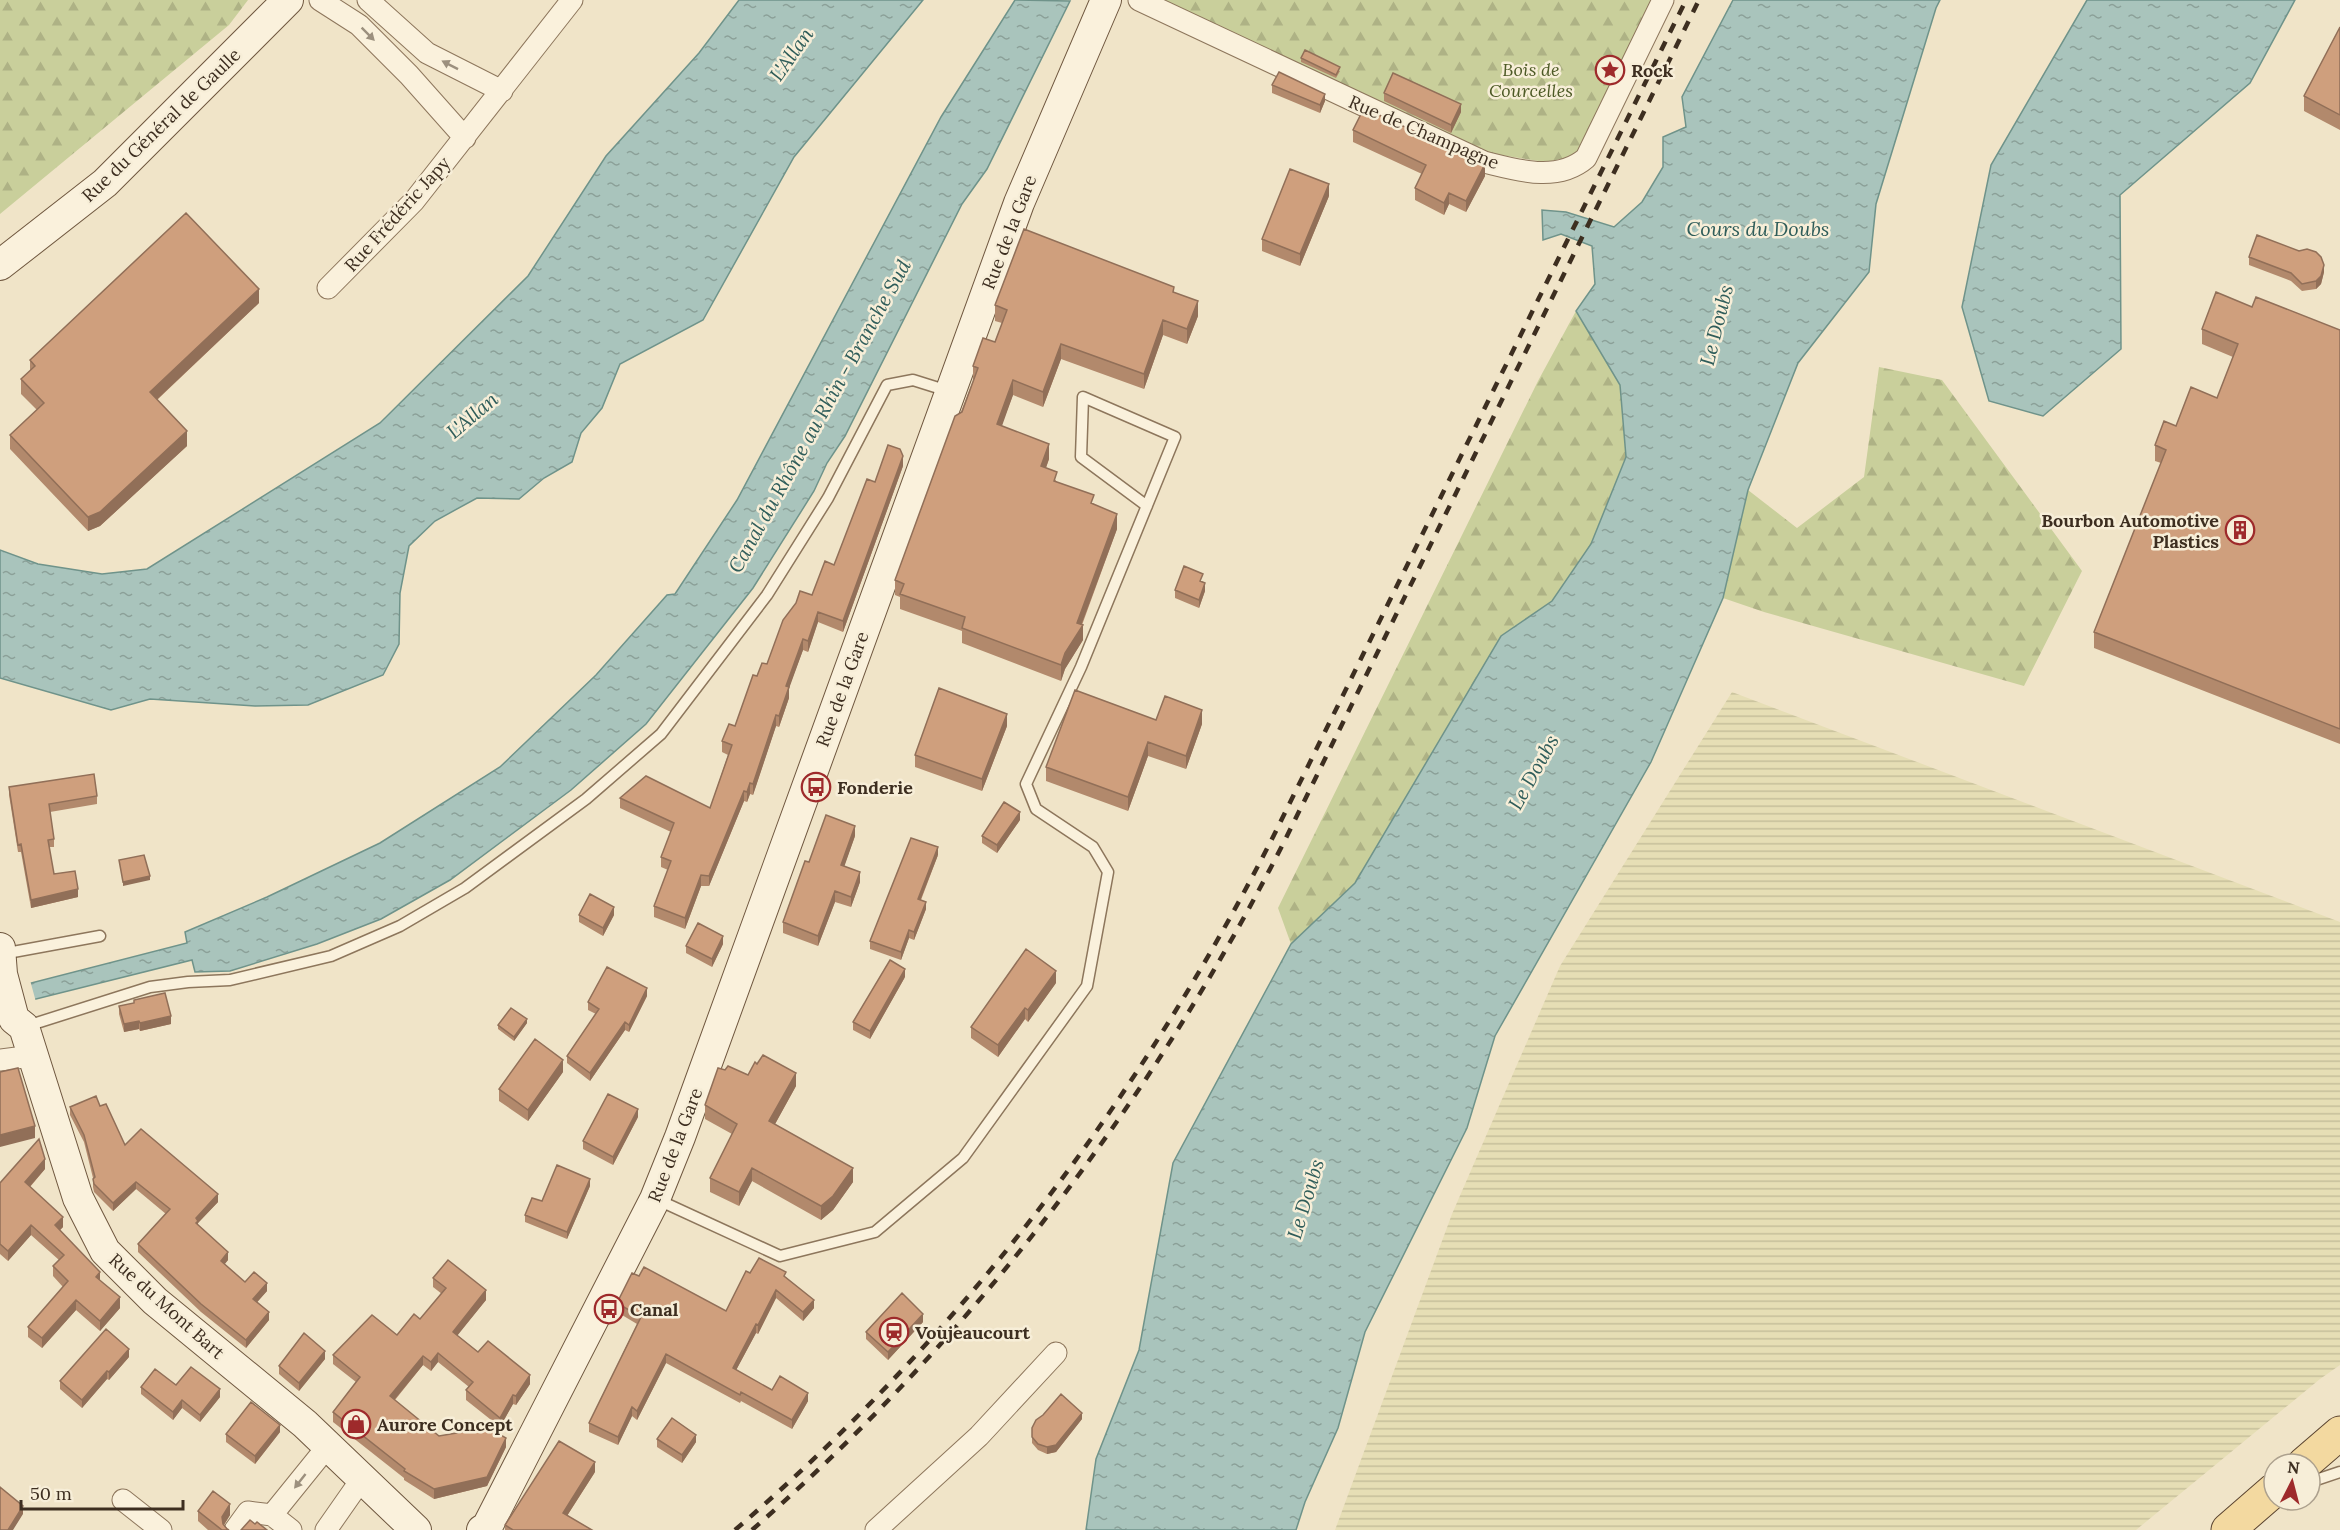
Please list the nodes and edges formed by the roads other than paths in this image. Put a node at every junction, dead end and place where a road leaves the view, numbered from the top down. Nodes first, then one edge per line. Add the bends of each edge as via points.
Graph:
1 (288, 0) edge
2 (320, 0) edge
3 (368, 0) edge
4 (572, 0) edge
5 (1106, 0) edge
6 (1139, 0) edge
7 (1663, 0) edge
8 (502, 91) junction
9 (465, 138) junction
10 (0, 265) edge
11 (328, 288) dead end
12 (950, 391) junction
13 (1147, 507) junction
14 (100, 936) dead end
15 (1, 959) edge
16 (19, 1023) junction
17 (33, 1056) junction
18 (0, 1060) edge
19 (655, 1199) junction
20 (1056, 1353) dead end
21 (2340, 1432) edge
22 (2340, 1446) edge
23 (327, 1447) junction
24 (2318, 1452) edge
25 (2322, 1458) edge
26 (2340, 1472) edge
27 (2322, 1478) edge
28 (362, 1480) junction
29 (123, 1500) dead end
30 (2262, 1501) edge
31 (273, 1515) junction
32 (161, 1530) edge
33 (235, 1530) edge
34 (291, 1530) edge
35 (326, 1530) edge
36 (416, 1530) edge
37 (482, 1530) edge
38 (876, 1530) edge
39 (2228, 1530) edge

1 - 10 main road, Rue du Général de Gaulle via 105,183
2 -> 9 street via 359,25
8 -> 3 street via 427,53
4 - 8 street, Rue Frédéric Japy
5 - 12 main road, Rue de la Gare via 1018,203
6 - 7 street, Rue de Champagne via 1484,162 1542,172 1566,171 1586,158
8 - 9 street, Rue Frédéric Japy
9 - 11 street, Rue Frédéric Japy via 414,201
12 - 16 lane via 913,380 886,385 828,498 767,595 661,734 586,799 465,888 399,927 331,956 230,980 150,987
12 - 19 main road, Rue de la Gare
13 - 13 lane via 1175,437 1083,397 1080,457
13 - 19 lane via 1081,668 1026,784 1036,809 1093,847 1108,872 1087,986 963,1158 875,1232 780,1256
14 - 15 lane
15 - 16 main road, Rue du Mont Bart
16 - 17 main road, Rue du Mont Bart
17 - 18 street
17 - 23 main road, Rue du Mont Bart via 78,1198 105,1251 155,1301 305,1424
19 - 37 main road, Rue de la Gare via 487,1527
20 - 38 street via 979,1436
21 - 24 main road
22 - 25 main road
23 - 28 main road, Rue du Mont Bart
23 -> 31 street
26 - 27 lane
28 - 35 street
28 - 36 main road, Rue du Mont Bart
29 - 32 street
30 - 39 main road
31 - 33 street via 248,1512
31 - 34 street

